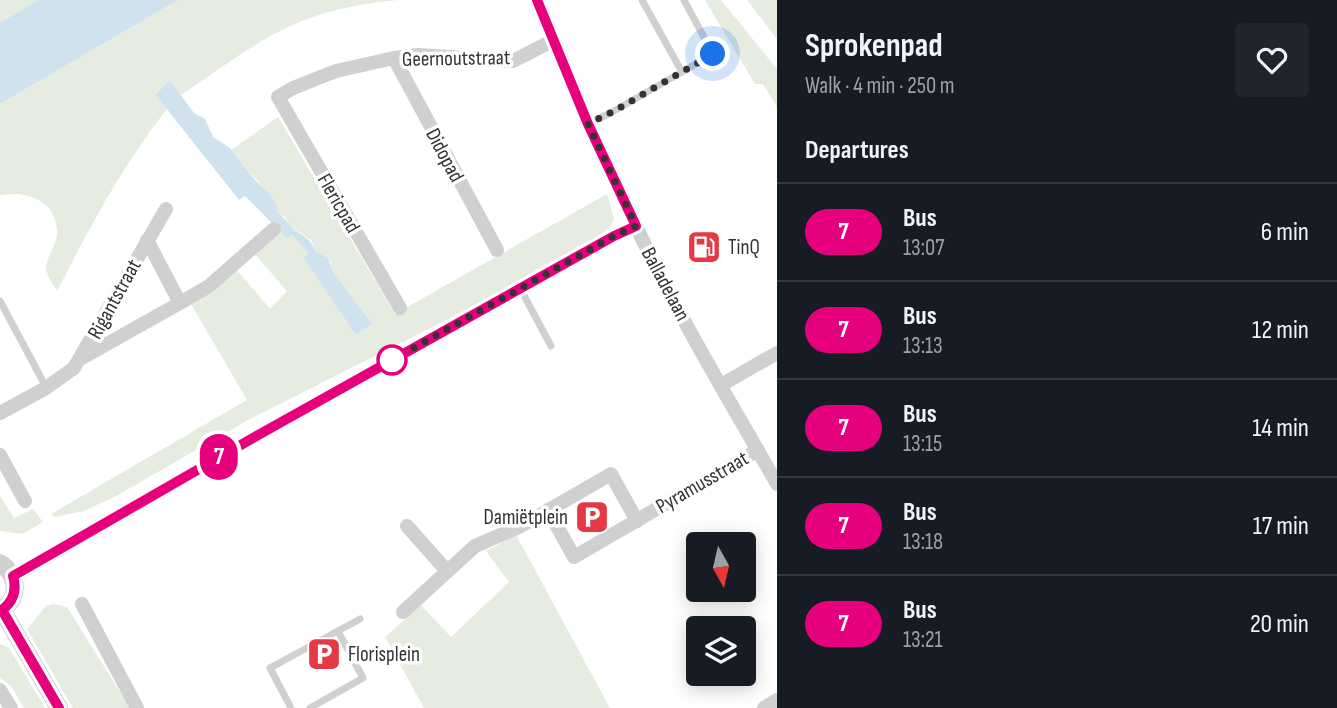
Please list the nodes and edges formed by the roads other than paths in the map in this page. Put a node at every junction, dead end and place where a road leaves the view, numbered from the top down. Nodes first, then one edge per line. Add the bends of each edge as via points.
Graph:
1 (537, 0) edge
2 (642, 0) edge
3 (684, 0) edge
4 (554, 40) junction
5 (394, 58) junction
6 (682, 72) junction
7 (278, 97) joint
8 (588, 124) junction
9 (166, 209) dead end
10 (636, 226) junction
11 (274, 229) dead end
12 (147, 240) junction
13 (498, 250) dead end
14 (520, 289) junction
15 (0, 300) edge
16 (180, 303) junction
17 (400, 308) dead end
18 (551, 346) dead end
19 (777, 353) edge
20 (82, 358) junction
21 (721, 385) junction
22 (46, 388) junction
23 (0, 413) edge
24 (758, 450) junction
25 (0, 456) edge
26 (777, 484) edge
27 (25, 501) dead end
28 (548, 510) junction
29 (642, 518) junction
30 (407, 526) dead end
31 (6, 569) edge
32 (447, 571) junction
33 (82, 604) dead end
34 (1, 611) edge
35 (403, 612) dead end
36 (360, 620) dead end
37 (338, 631) junction
38 (0, 690) edge
39 (777, 700) edge
40 (11, 708) edge
41 (59, 708) edge
42 (137, 708) edge
43 (292, 708) edge
44 (310, 708) edge
45 (764, 708) edge

1 - 4 lane, Balladelaan
2 - 6 lane
3 - 6 lane via 713,54
4 - 5 street, Geernoutstraat via 513,61 418,55
4 - 8 street, Balladelaan
5 - 7 street, Geernoutstraat via 336,71
5 - 13 street, Didopad
6 - 8 lane
7 - 17 street, Flericpad
8 - 10 street, Balladelaan
9 - 12 street, Rigantstraat
10 - 14 street
10 - 21 street, Balladelaan
11 - 16 street, Rigantstraat via 208,286
12 - 16 street, Rigantstraat
12 - 20 street, Rigantstraat
14 - 18 lane
14 - 31 street
15 - 22 lane
16 - 20 street, Rigantstraat
19 - 21 street
20 - 22 street, Rigantstraat
21 - 24 street, Balladelaan
22 - 23 street, Rigantstraat
24 - 26 street, Balladelaan
24 - 29 street, Pyramusstraat
25 - 27 street
28 - 29 street via 611,474
28 - 29 street via 574,557
28 - 32 street via 475,546
30 - 32 street
31 - 34 street via 15,591
32 - 35 street
33 - 42 street
34 - 41 street
36 - 37 lane
37 - 43 lane via 270,668
37 - 44 lane via 363,678
38 - 40 street
39 - 45 street

